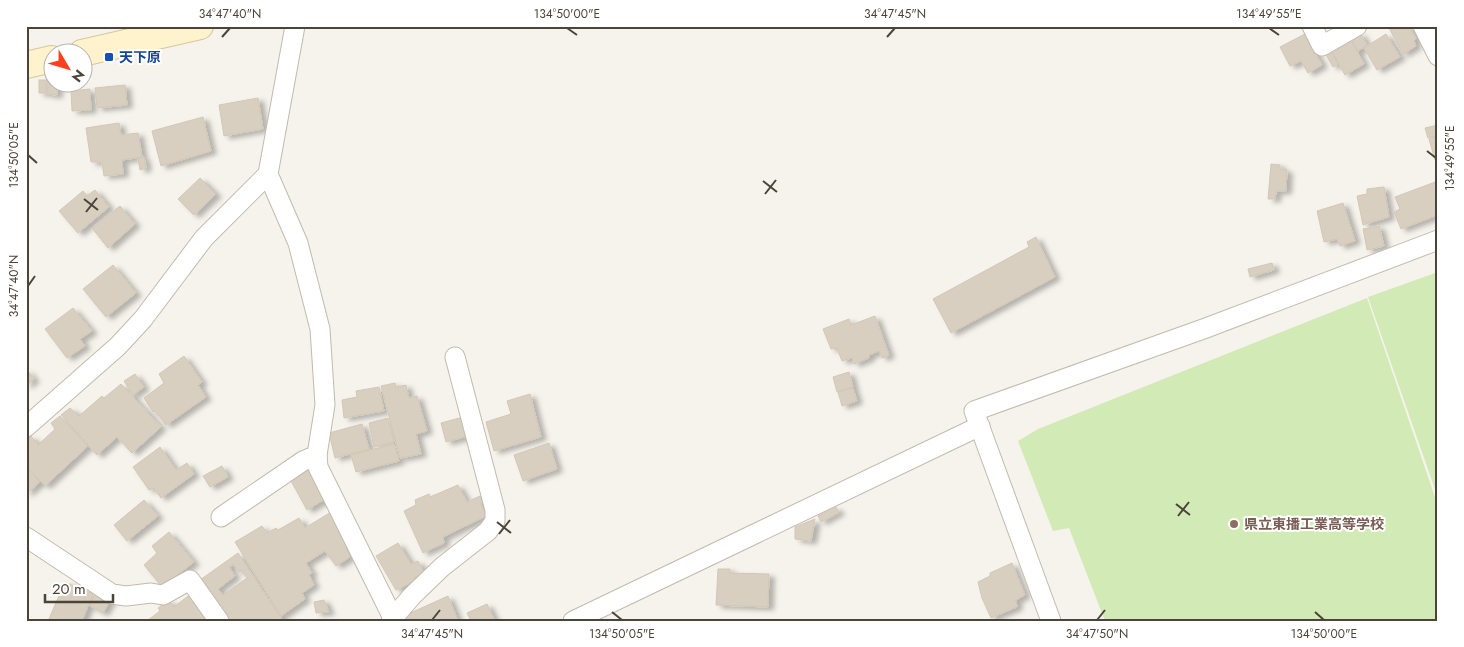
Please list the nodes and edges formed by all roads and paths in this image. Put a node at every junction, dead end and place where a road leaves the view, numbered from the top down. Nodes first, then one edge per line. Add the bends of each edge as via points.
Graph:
1 (200, 26) edge
2 (295, 26) edge
3 (1312, 26) edge
4 (1357, 26) edge
5 (1423, 26) edge
6 (92, 51) edge
7 (1438, 56) edge
8 (42, 62) edge
9 (26, 65) edge
10 (268, 174) junction
11 (1438, 240) edge
12 (455, 358) dead end
13 (980, 426) junction
14 (26, 428) edge
15 (317, 455) junction
16 (221, 517) dead end
17 (26, 537) edge
18 (392, 619) edge
19 (219, 621) edge
20 (573, 621) edge
21 (1051, 621) edge

1 - 6 street
2 - 10 street
3 - 4 street via 1322,46
5 - 7 street
8 - 9 street
10 - 14 street via 204,238 143,319 118,346
10 - 15 street via 298,243 320,329 325,405
11 - 13 street via 974,411
12 - 18 street via 495,510 495,521 488,531 442,566
13 - 20 street
13 - 21 street
15 - 16 street via 303,461
15 - 18 street via 318,466
17 - 19 street via 112,594 164,595 190,580

